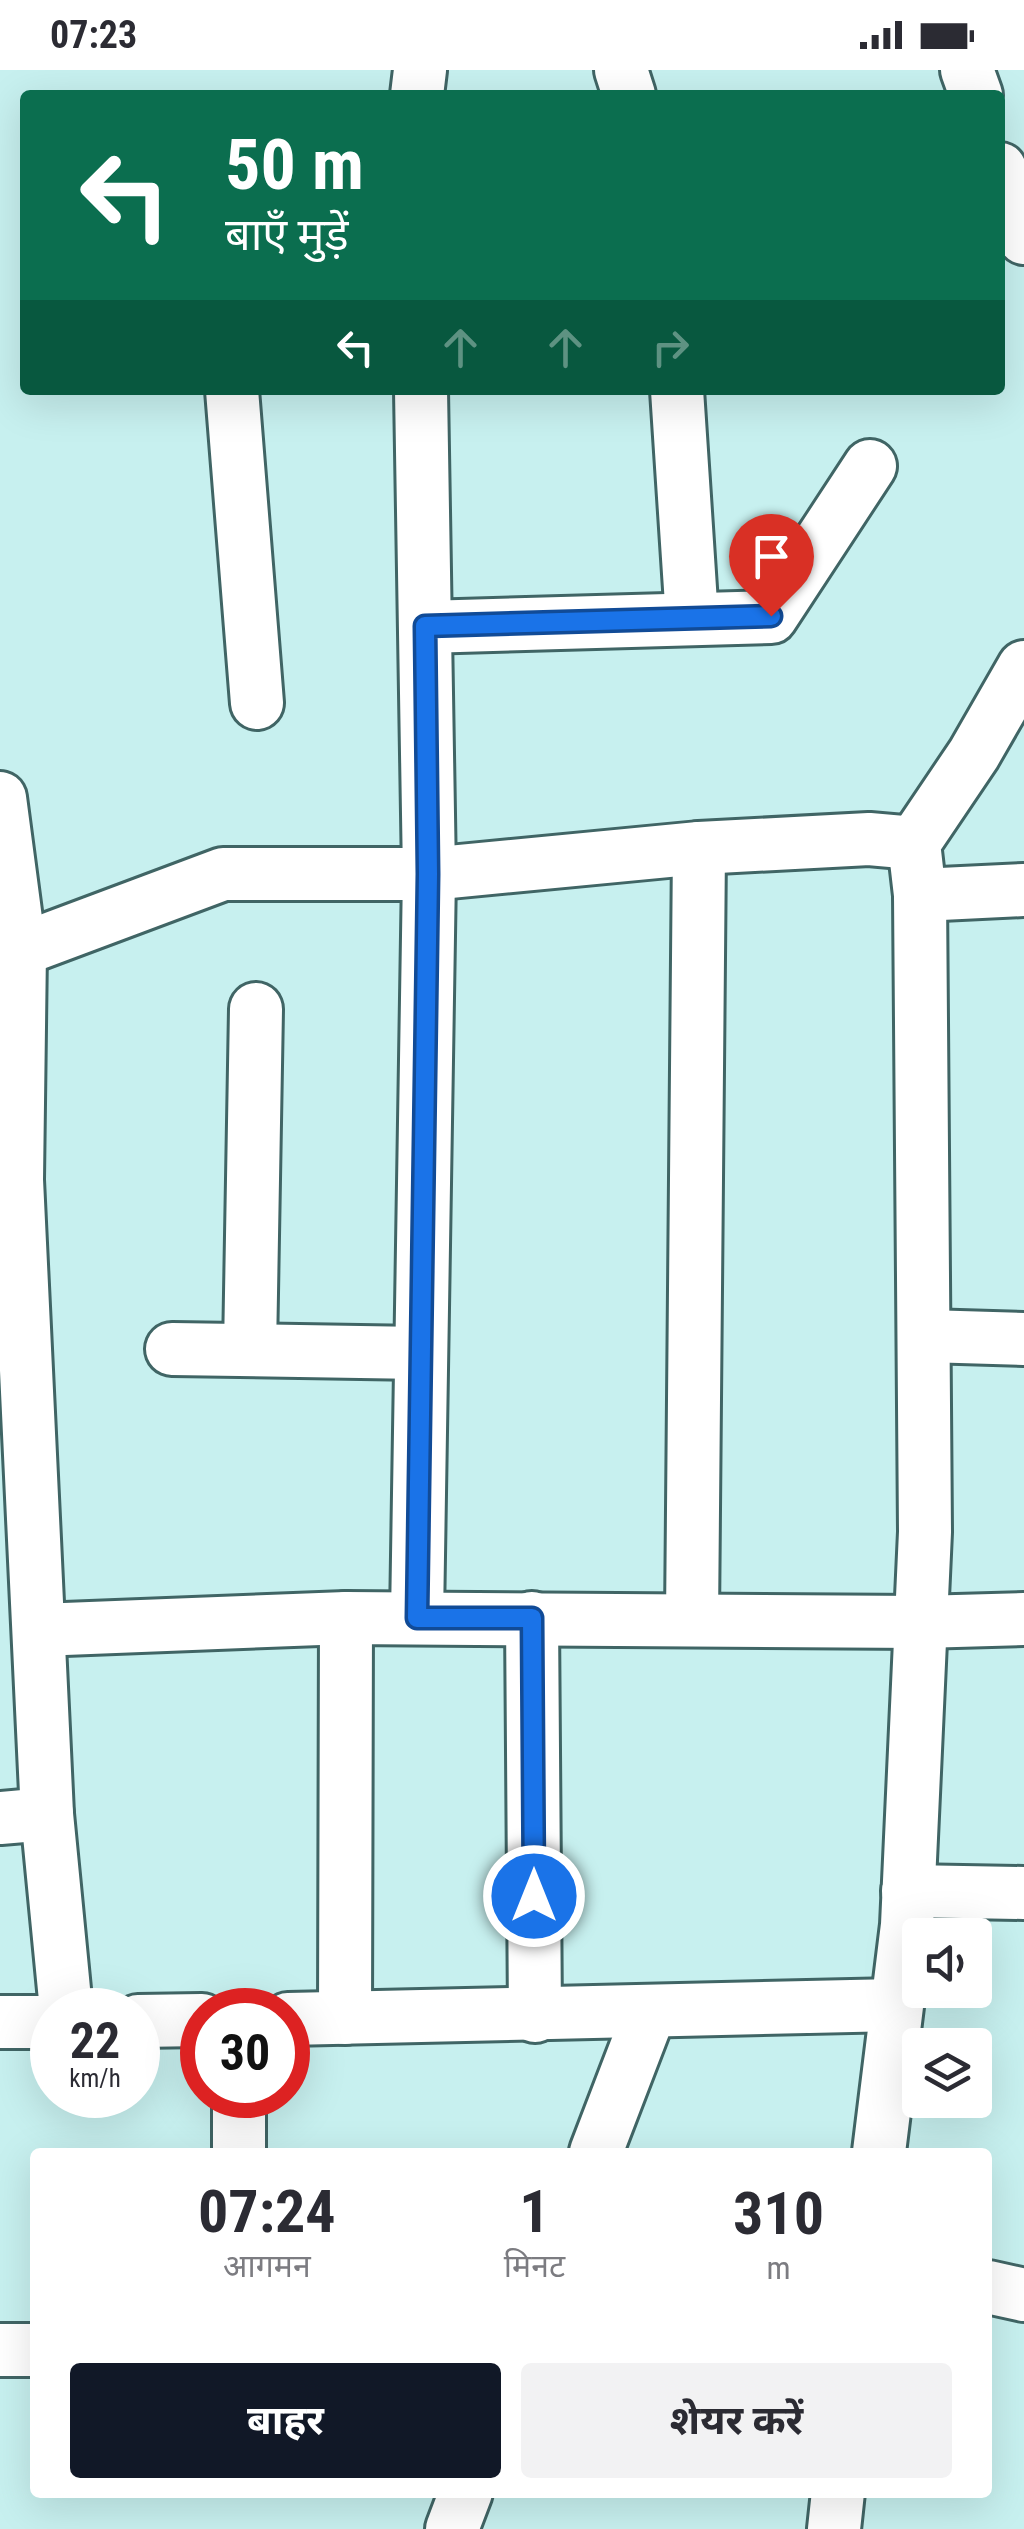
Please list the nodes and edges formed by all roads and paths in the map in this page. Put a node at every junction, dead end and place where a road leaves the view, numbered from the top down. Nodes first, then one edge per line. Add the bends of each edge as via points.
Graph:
1 (1005, 183) edge
2 (1024, 238) edge
3 (232, 395) edge
4 (421, 395) edge
5 (677, 395) edge
6 (870, 466) dead end
7 (692, 618) junction
8 (425, 626) junction
9 (1024, 666) edge
10 (257, 704) dead end
11 (1, 814) edge
12 (914, 843) junction
13 (698, 848) junction
14 (428, 874) junction
15 (1024, 890) edge
16 (920, 895) junction
17 (20, 950) junction
18 (256, 1009) dead end
19 (9, 1181) edge
20 (926, 1336) junction
21 (1024, 1339) edge
22 (172, 1349) dead end
23 (250, 1350) junction
24 (421, 1353) junction
25 (346, 1618) junction
26 (417, 1618) junction
27 (532, 1618) junction
28 (1024, 1618) edge
29 (692, 1620) junction
30 (921, 1622) junction
31 (38, 1630) junction
32 (24, 1816) edge
33 (908, 1892) junction
34 (1024, 1893) edge
35 (61, 1988) edge
36 (896, 2005) junction
37 (650, 2014) junction
38 (535, 2016) junction
39 (345, 2018) junction
40 (310, 2019) edge
41 (0, 2022) edge
42 (30, 2022) edge
43 (239, 2118) edge
44 (239, 2148) edge
45 (598, 2148) edge
46 (880, 2148) edge
47 (992, 2288) edge
48 (1024, 2295) edge
49 (0, 2350) edge
50 (30, 2350) edge
51 (464, 2498) edge
52 (837, 2498) edge
53 (452, 2529) edge
54 (834, 2529) edge

1 - 2 street
3 - 10 street
4 - 8 street
5 - 7 street
6 - 7 street via 771,616
7 - 8 street
8 - 14 street
9 - 12 street
11 - 17 street
12 - 13 street via 869,839
12 - 16 street
13 - 14 street
13 - 29 street
14 - 17 street via 223,874
14 - 24 street
15 - 16 street
16 - 20 street
17 - 19 street
18 - 23 street
19 - 31 street
20 - 21 street
20 - 30 street
22 - 23 street
23 - 24 street
24 - 26 street
25 - 26 street
25 - 31 street
25 - 39 street
26 - 27 street
27 - 29 street
27 - 38 street
28 - 30 street
29 - 30 street
30 - 33 street
31 - 32 street
32 - 35 street
33 - 34 street
33 - 36 street
36 - 37 street
36 - 46 street
37 - 38 street
37 - 45 street
38 - 39 street
39 - 40 street
41 - 42 street
43 - 44 street
47 - 48 street
49 - 50 street
51 - 53 street
52 - 54 street

